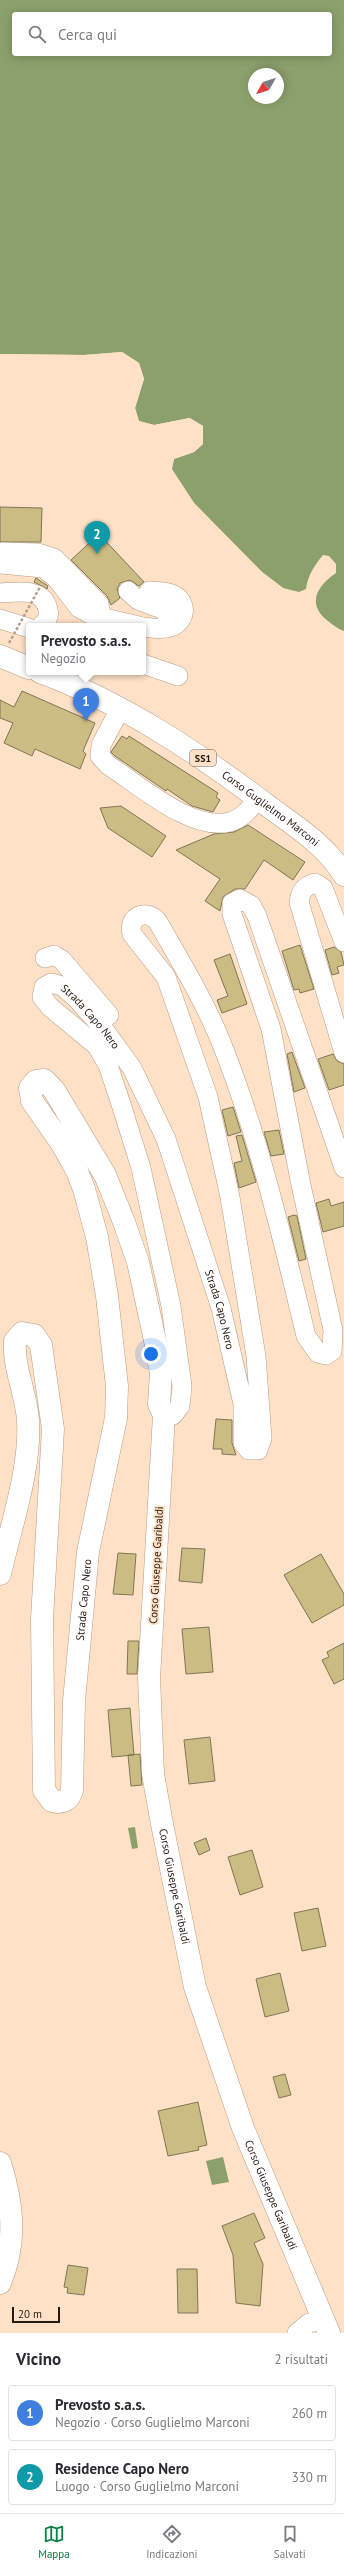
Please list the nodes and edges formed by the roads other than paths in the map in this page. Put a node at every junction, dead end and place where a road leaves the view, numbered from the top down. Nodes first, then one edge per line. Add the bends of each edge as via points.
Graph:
1 (0, 552) edge
2 (0, 564) edge
3 (128, 591) dead end
4 (149, 591) dead end
5 (0, 593) edge
6 (100, 617) junction
7 (0, 619) edge
8 (45, 623) edge
9 (126, 623) edge
10 (26, 627) edge
11 (146, 627) edge
12 (164, 628) junction
13 (4, 650) edge
14 (146, 665) edge
15 (26, 666) edge
16 (48, 675) edge
17 (178, 676) dead end
18 (120, 709) junction
19 (258, 798) junction
20 (344, 875) edge
21 (344, 942) edge
22 (45, 958) dead end
23 (109, 1036) junction
24 (344, 1053) edge
25 (344, 1168) edge
26 (164, 1415) junction
27 (0, 1574) edge
28 (0, 2163) edge
29 (0, 2283) edge
30 (326, 2327) edge
31 (297, 2333) edge

1 - 6 street via 38,553 54,558 99,604
2 - 6 street via 43,568 56,578 79,608
3 - 12 street via 138,600 165,610 169,621
4 - 12 street via 175,595 184,605 182,618 171,627
5 - 8 street via 25,591 39,596 47,604 49,613
6 - 9 street
7 - 10 street
11 - 12 street
13 - 15 main road
14 - 17 street
16 - 18 main road, Corso Guglielmo Marconi / SS1
18 - 19 main road, Corso Guglielmo Marconi / SS1 via 201,756
18 - 19 street via 101,745 100,756 108,765 184,815 211,822 232,821 250,809
19 - 20 main road, Corso Guglielmo Marconi / SS1 via 310,836
21 - 24 street via 324,888 315,883 308,885 301,892 299,902
22 - 23 street via 54,955 72,969 114,1024
23 - 25 street, Strada Capo Nero via 132,1068 166,1140 221,1308 242,1404 243,1443 249,1450 258,1450 262,1438 257,1364 224,1168 208,1097 176,1002 166,977 132,934 131,926 141,914 148,914 158,922 192,982 220,1041 237,1084 265,1172 306,1336 318,1353 326,1355 332,1351 333,1330 301,1186 271,1029 232,914 232,902 240,899 251,905 257,916
23 - 26 street, Strada Capo Nero via 89,1010 62,986 51,982 44,987 42,997 50,1007 97,1046 108,1065 141,1168 171,1306 182,1386 180,1406 173,1415
26 - 27 main road, Strada Capo Nero via 159,1404 161,1373 156,1345 138,1262 124,1222 105,1175 54,1090 44,1080 36,1081 30,1088 32,1101 78,1171 92,1216 107,1296 117,1386 116,1418 88,1552 74,1701 72,1790 68,1798 61,1802 52,1801 44,1790 42,1619 53,1429 41,1345 34,1335 22,1334 15,1341 14,1350 28,1421 27,1455
26 - 30 main road, Corso Giuseppe Garibaldi via 150,1678 153,1774 195,1987 243,2128
28 - 29 main road via 8,2191 12,2239 8,2262
30 - 31 street via 310,2323

